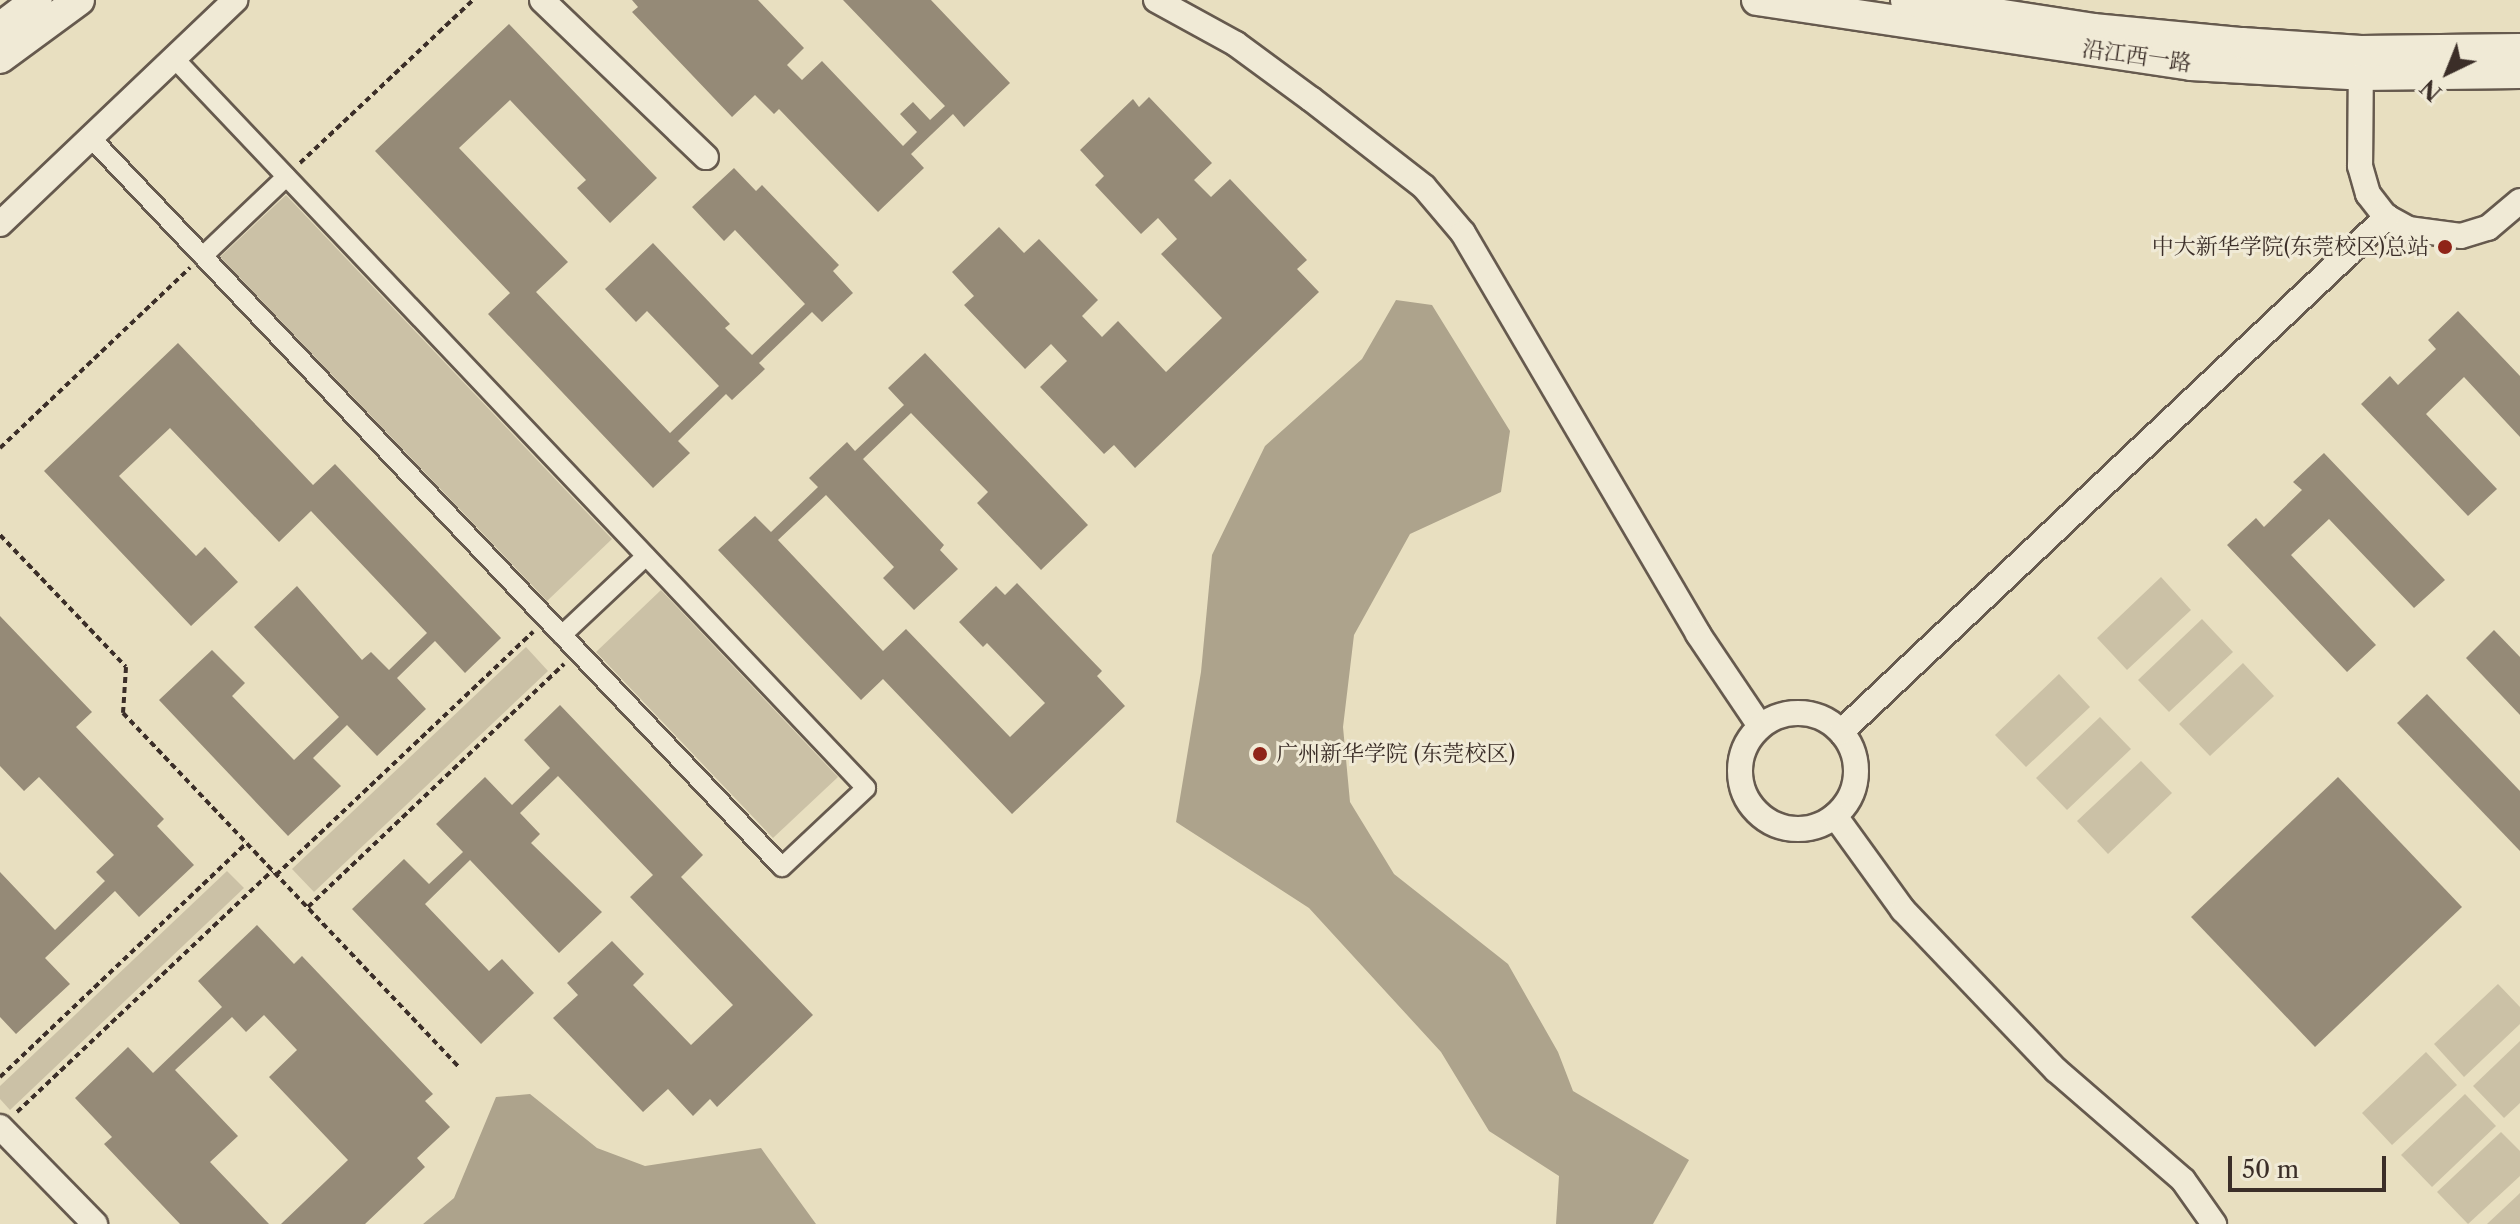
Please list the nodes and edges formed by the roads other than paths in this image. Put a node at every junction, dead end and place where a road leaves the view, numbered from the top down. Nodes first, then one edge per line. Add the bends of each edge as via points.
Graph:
1 (37, 0) edge
2 (79, 0) edge
3 (235, 0) edge
4 (542, 0) edge
5 (1156, 0) edge
6 (1757, 0) edge
7 (1906, 0) edge
8 (0, 28) edge
9 (2520, 49) edge
10 (173, 57) junction
11 (0, 58) edge
12 (2361, 63) junction
13 (2520, 73) edge
14 (90, 137) junction
15 (706, 157) dead end
16 (286, 177) junction
17 (2520, 201) edge
18 (2387, 217) junction
19 (0, 224) edge
20 (203, 256) junction
21 (646, 556) junction
22 (562, 635) junction
23 (1760, 726) junction
24 (1841, 732) junction
25 (1835, 816) junction
26 (0, 1127) edge
27 (95, 1224) edge
28 (2214, 1224) edge

1 - 8 street
2 - 11 street
3 - 10 street
4 - 15 street
5 - 23 street via 1236,44 1311,99 1424,187 1463,233 1683,609
6 - 12 street, 沿江西一路 via 2191,65
7 - 12 street, 沿江西一路
9 - 12 street, 沿江西一路
10 - 14 street
10 - 16 street
12 - 13 street, 沿江西一路
12 - 18 street via 2360,166 2368,194
14 - 19 street
14 - 20 street
16 - 20 street
16 - 21 street
17 - 18 street via 2488,228 2461,236 2408,229
18 - 24 street
20 - 22 street
21 - 22 street
21 - 22 street via 866,788 782,867
23 - 24 street via 1795,712 1820,717
23 - 25 street via 1740,758 1740,784 1751,806 1785,828 1811,828
24 - 25 street via 1856,768 1851,795
25 - 28 street via 1862,860 1913,921 2056,1070 2183,1180
26 - 27 street

